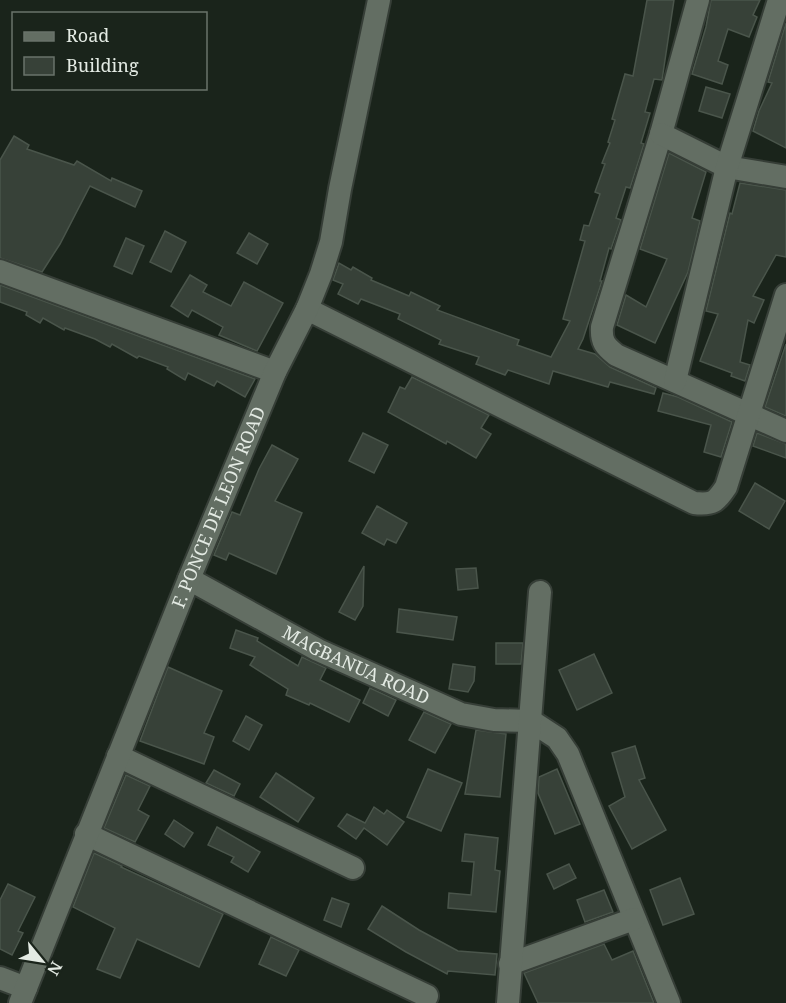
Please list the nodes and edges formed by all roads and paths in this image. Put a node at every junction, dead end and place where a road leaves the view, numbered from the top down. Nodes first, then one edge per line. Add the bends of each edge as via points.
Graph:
1 (379, 0) edge
2 (698, 0) edge
3 (779, 0) edge
4 (661, 134) junction
5 (727, 167) junction
6 (786, 177) edge
7 (0, 271) edge
8 (786, 295) edge
9 (307, 309) junction
10 (781, 326) edge
11 (275, 372) junction
12 (675, 381) junction
13 (748, 415) junction
14 (786, 431) edge
15 (189, 579) junction
16 (540, 592) dead end
17 (531, 721) junction
18 (118, 756) junction
19 (86, 834) junction
20 (353, 868) dead end
21 (634, 919) junction
22 (510, 964) junction
23 (0, 978) edge
24 (23, 996) edge
25 (428, 996) dead end
26 (664, 1001) edge
27 (508, 1003) edge

1 - 9 street, F. PONCE DE LEON ROAD via 331,242
2 - 4 street
3 - 5 street
4 - 5 street
4 - 12 street via 601,339 616,354
5 - 6 street
5 - 12 street
7 - 11 street
8 - 10 street
9 - 11 street, F. PONCE DE LEON ROAD
9 - 13 street via 694,503 717,501 726,487
10 - 13 street
11 - 15 street, F. PONCE DE LEON ROAD
12 - 13 street
13 - 14 street
15 - 17 street, MAGBANUA ROAD via 318,650 462,714
15 - 18 street, F. PONCE DE LEON ROAD
16 - 17 street
17 - 21 street via 556,738 568,754
17 - 22 street
18 - 19 street, F. PONCE DE LEON ROAD
18 - 20 street
19 - 24 street, F. PONCE DE LEON ROAD
19 - 25 street
21 - 22 street
21 - 26 street
22 - 27 street
23 - 24 street

